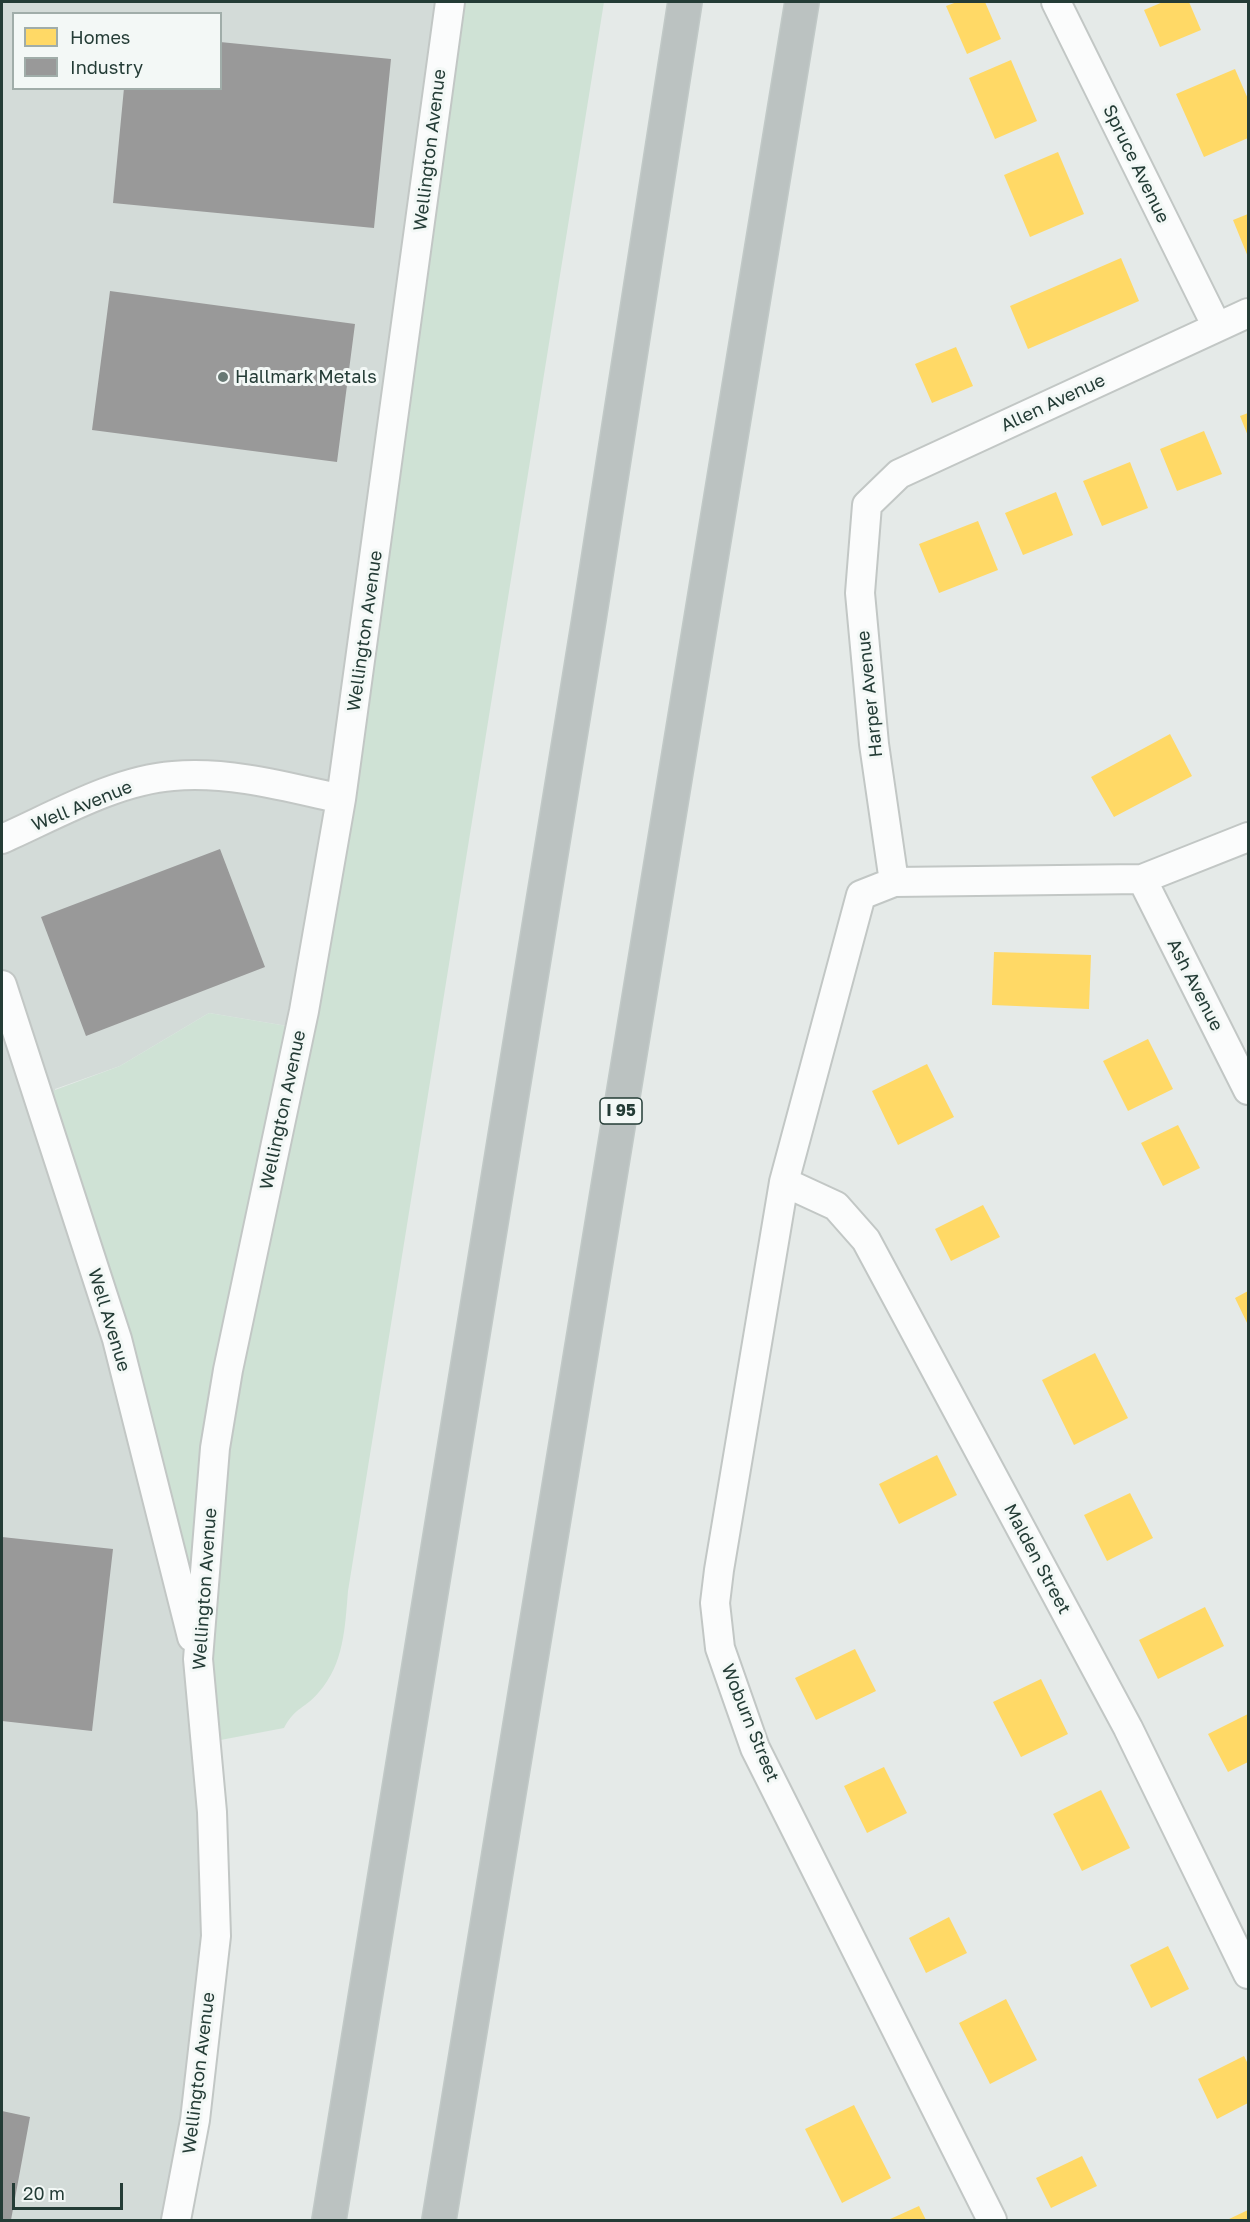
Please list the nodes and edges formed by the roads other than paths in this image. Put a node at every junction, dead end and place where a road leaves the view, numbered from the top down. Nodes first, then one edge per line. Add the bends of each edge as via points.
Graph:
1 (450, 2) edge
2 (685, 2) edge
3 (802, 2) edge
4 (1056, 2) edge
5 (1248, 313) edge
6 (1217, 327) junction
7 (867, 505) joint
8 (341, 799) junction
9 (1248, 837) edge
10 (2, 840) edge
11 (1142, 879) junction
12 (894, 882) junction
13 (2, 985) edge
14 (1248, 1090) edge
15 (784, 1182) junction
16 (198, 1659) junction
17 (1248, 1974) edge
18 (176, 2220) edge
19 (329, 2220) edge
20 (439, 2220) edge
21 (992, 2220) edge

1 - 8 street, Wellington Avenue
2 - 19 highway
3 - 20 highway, I 95
4 - 6 street, Spruce Avenue
5 - 6 street, Allen Avenue
6 - 7 street, Allen Avenue via 899,474
7 - 12 street, Harper Avenue via 860,593 874,744
8 - 10 street, Well Avenue via 236,777 172,776 114,790
8 - 16 street, Wellington Avenue via 304,1011 215,1448
9 - 11 street
11 - 12 street
11 - 14 street, Ash Avenue
12 - 15 street via 861,895
13 - 16 street, Well Avenue via 117,1340
15 - 17 street, Malden Street via 836,1206 866,1240 1128,1728
15 - 21 street, Woburn Street via 719,1570 715,1604 720,1648 755,1748
16 - 18 street, Wellington Avenue via 212,1812 216,1936 195,2120

